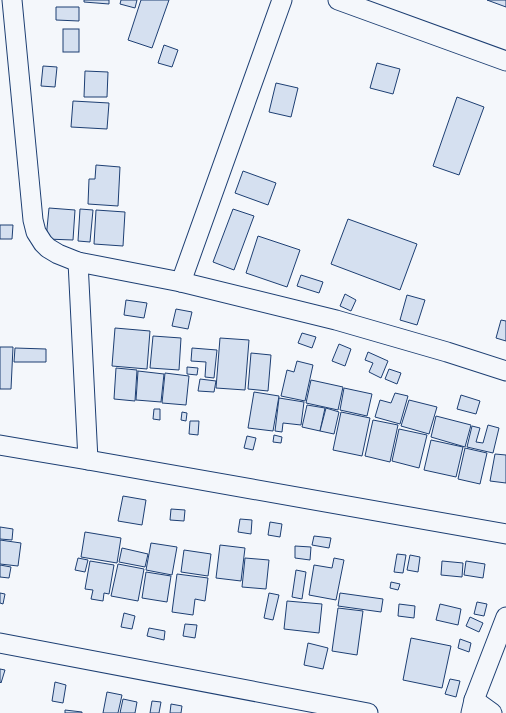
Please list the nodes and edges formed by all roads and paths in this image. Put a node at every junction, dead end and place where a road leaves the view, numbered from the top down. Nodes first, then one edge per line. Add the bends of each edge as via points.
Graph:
1 (12, 0) edge
2 (282, 0) edge
3 (338, 0) edge
4 (358, 4) edge
5 (506, 61) edge
6 (78, 262) junction
7 (181, 282) junction
8 (506, 371) edge
9 (0, 445) edge
10 (88, 460) junction
11 (506, 534) edge
12 (506, 618) edge
13 (0, 643) edge
14 (472, 707) edge
15 (368, 713) edge
16 (492, 713) edge

1 - 6 street via 36,232 48,248
2 - 7 street
3 - 4 street
4 - 5 street
6 - 7 street
6 - 10 street
7 - 8 street via 336,320
9 - 10 street
10 - 11 street
12 - 14 street
13 - 15 street
14 - 16 street

